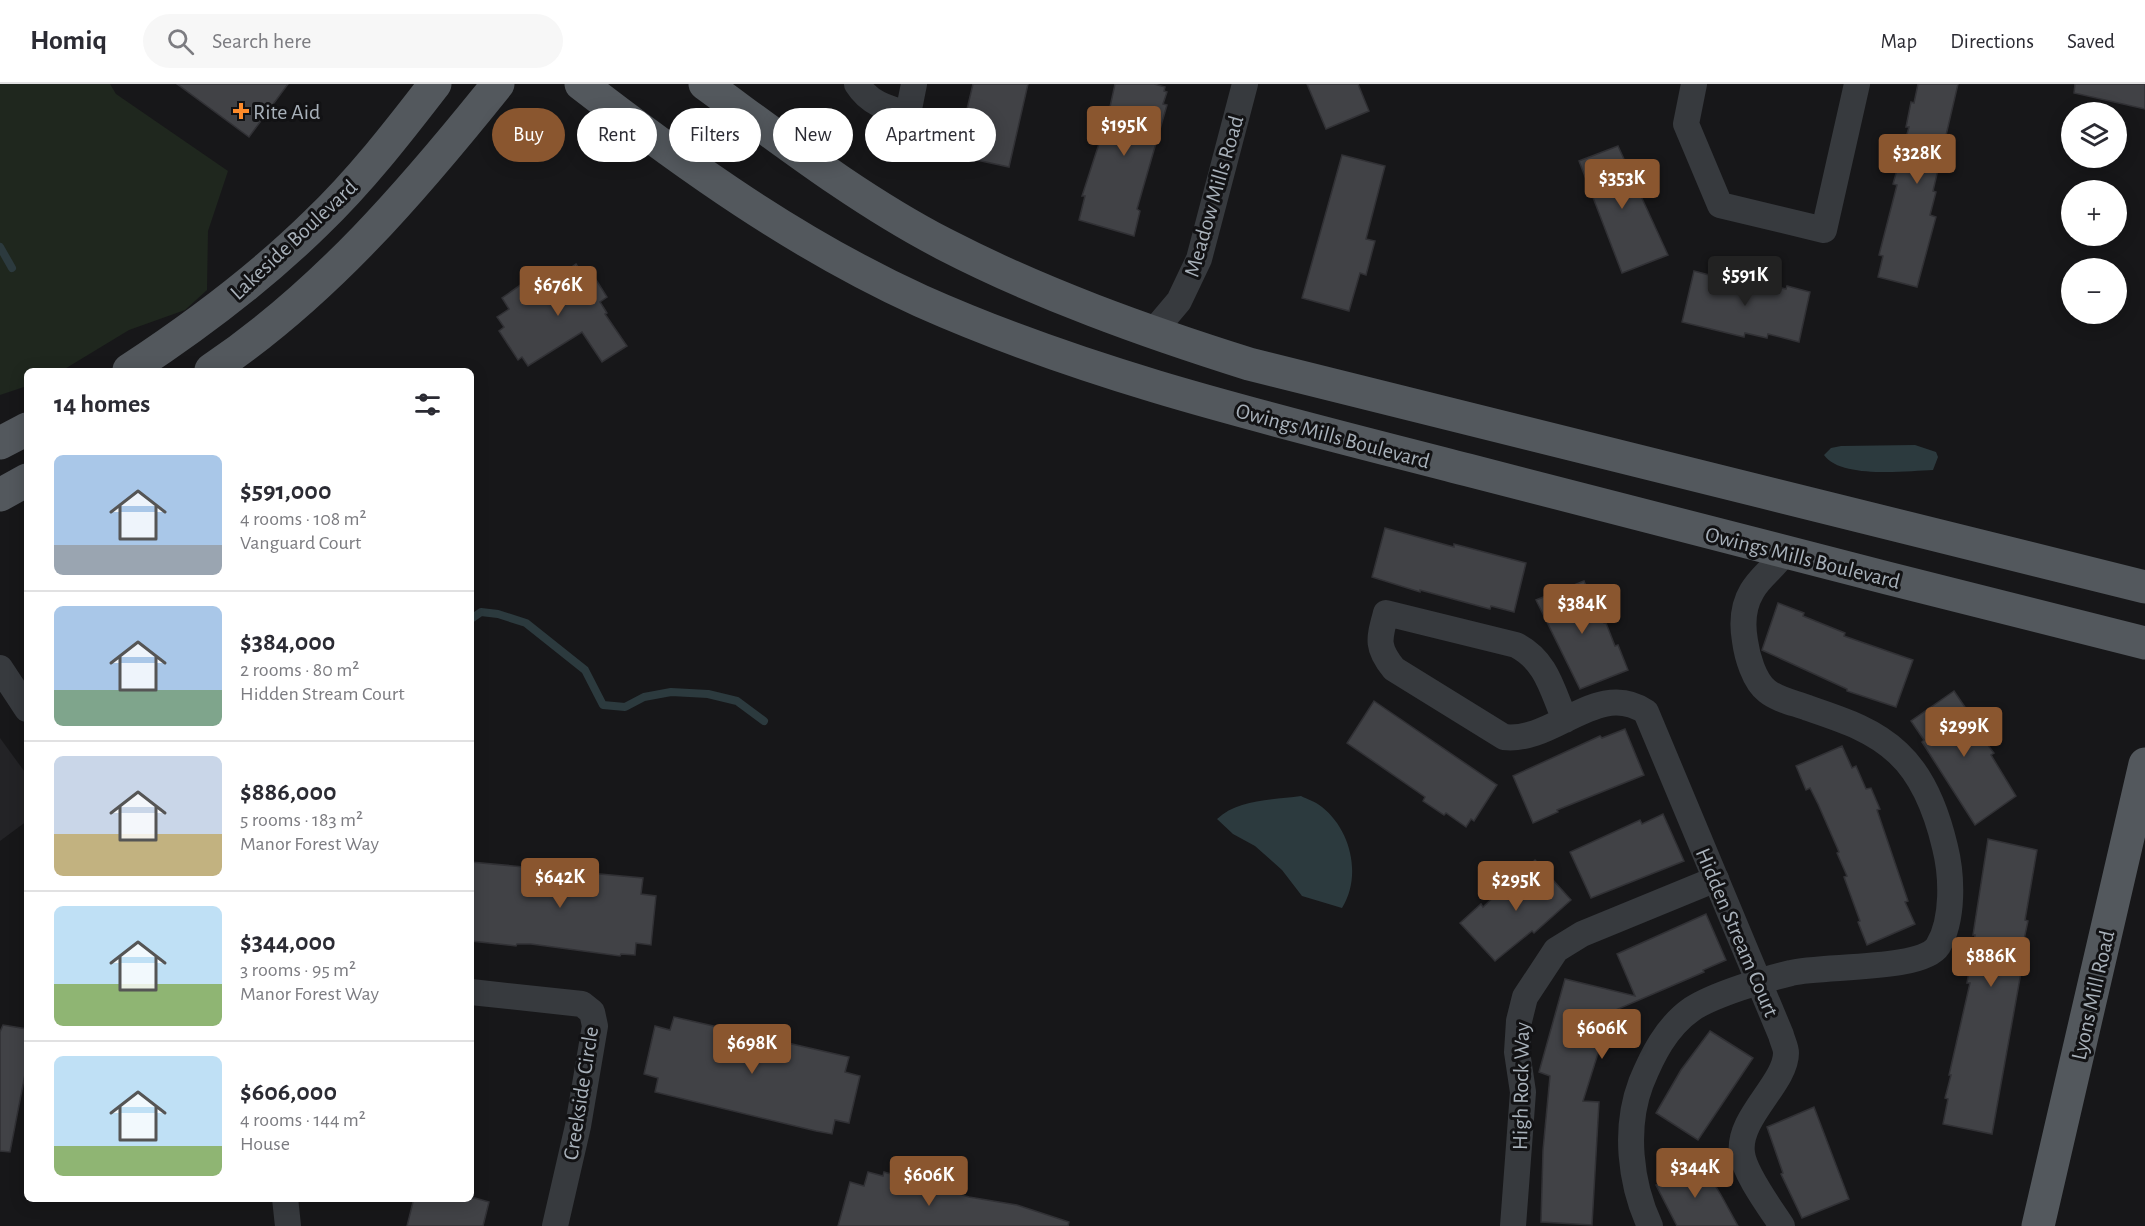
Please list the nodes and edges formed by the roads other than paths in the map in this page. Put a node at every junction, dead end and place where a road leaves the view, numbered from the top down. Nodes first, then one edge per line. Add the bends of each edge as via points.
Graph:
1 (435, 84) edge
2 (498, 84) edge
3 (580, 84) edge
4 (705, 84) edge
5 (857, 84) edge
6 (914, 84) edge
7 (1245, 84) edge
8 (1694, 84) edge
9 (1857, 84) edge
10 (1152, 333) junction
11 (132, 368) edge
12 (215, 368) edge
13 (24, 431) edge
14 (0, 443) edge
15 (24, 482) edge
16 (0, 495) edge
17 (1784, 553) junction
18 (2145, 587) edge
19 (2145, 643) edge
20 (0, 668) edge
21 (24, 704) edge
22 (1565, 720) junction
23 (2145, 764) edge
24 (1716, 879) junction
25 (1759, 983) junction
26 (474, 992) edge
27 (285, 1202) edge
28 (1648, 1225) edge
29 (288, 1226) edge
30 (555, 1226) edge
31 (1513, 1226) edge
32 (1782, 1226) edge
33 (2038, 1226) edge

1 - 11 main road, Lakeside Boulevard via 382,153 317,223 231,298
2 - 12 main road via 426,174 355,251 265,332
3 - 17 main road, Owings Mills Boulevard via 722,186 836,258 921,301 1044,351 1134,382 1235,410
4 - 10 main road via 871,201 943,243 1069,301
5 - 6 street via 865,97 908,114
7 - 10 street, Meadow Mills Road via 1199,259 1179,300
8 - 9 street via 1686,124 1720,205 1824,230
10 - 18 main road via 1249,364
13 - 14 main road
15 - 16 main road
17 - 19 main road, Owings Mills Boulevard
17 - 25 street via 1752,591 1746,606 1746,648 1757,679 1778,698 1843,719 1872,733 1899,753 1920,780 1939,822 1949,861 1949,901 1936,948 1920,957 1890,965 1792,972
20 - 21 street
22 - 22 street, Hidden Stream Court via 1516,739 1493,732 1394,669 1381,654 1380,637 1386,613 1516,645 1531,653 1540,662
22 - 24 street, Hidden Stream Court via 1601,704 1621,701 1646,712
23 - 33 main road, Lyons Mill Road
24 - 25 street, Hidden Stream Court
24 - 31 street, High Rock Way via 1582,934 1556,950 1525,997 1516,1052 1523,1092
25 - 28 street via 1692,1009 1652,1055 1636,1096 1631,1160
25 - 32 street, Hidden Stream Court via 1786,1053 1743,1138 1742,1154
26 - 30 street, Creekside Circle via 582,1004 592,1011 595,1026 580,1115
27 - 29 street

